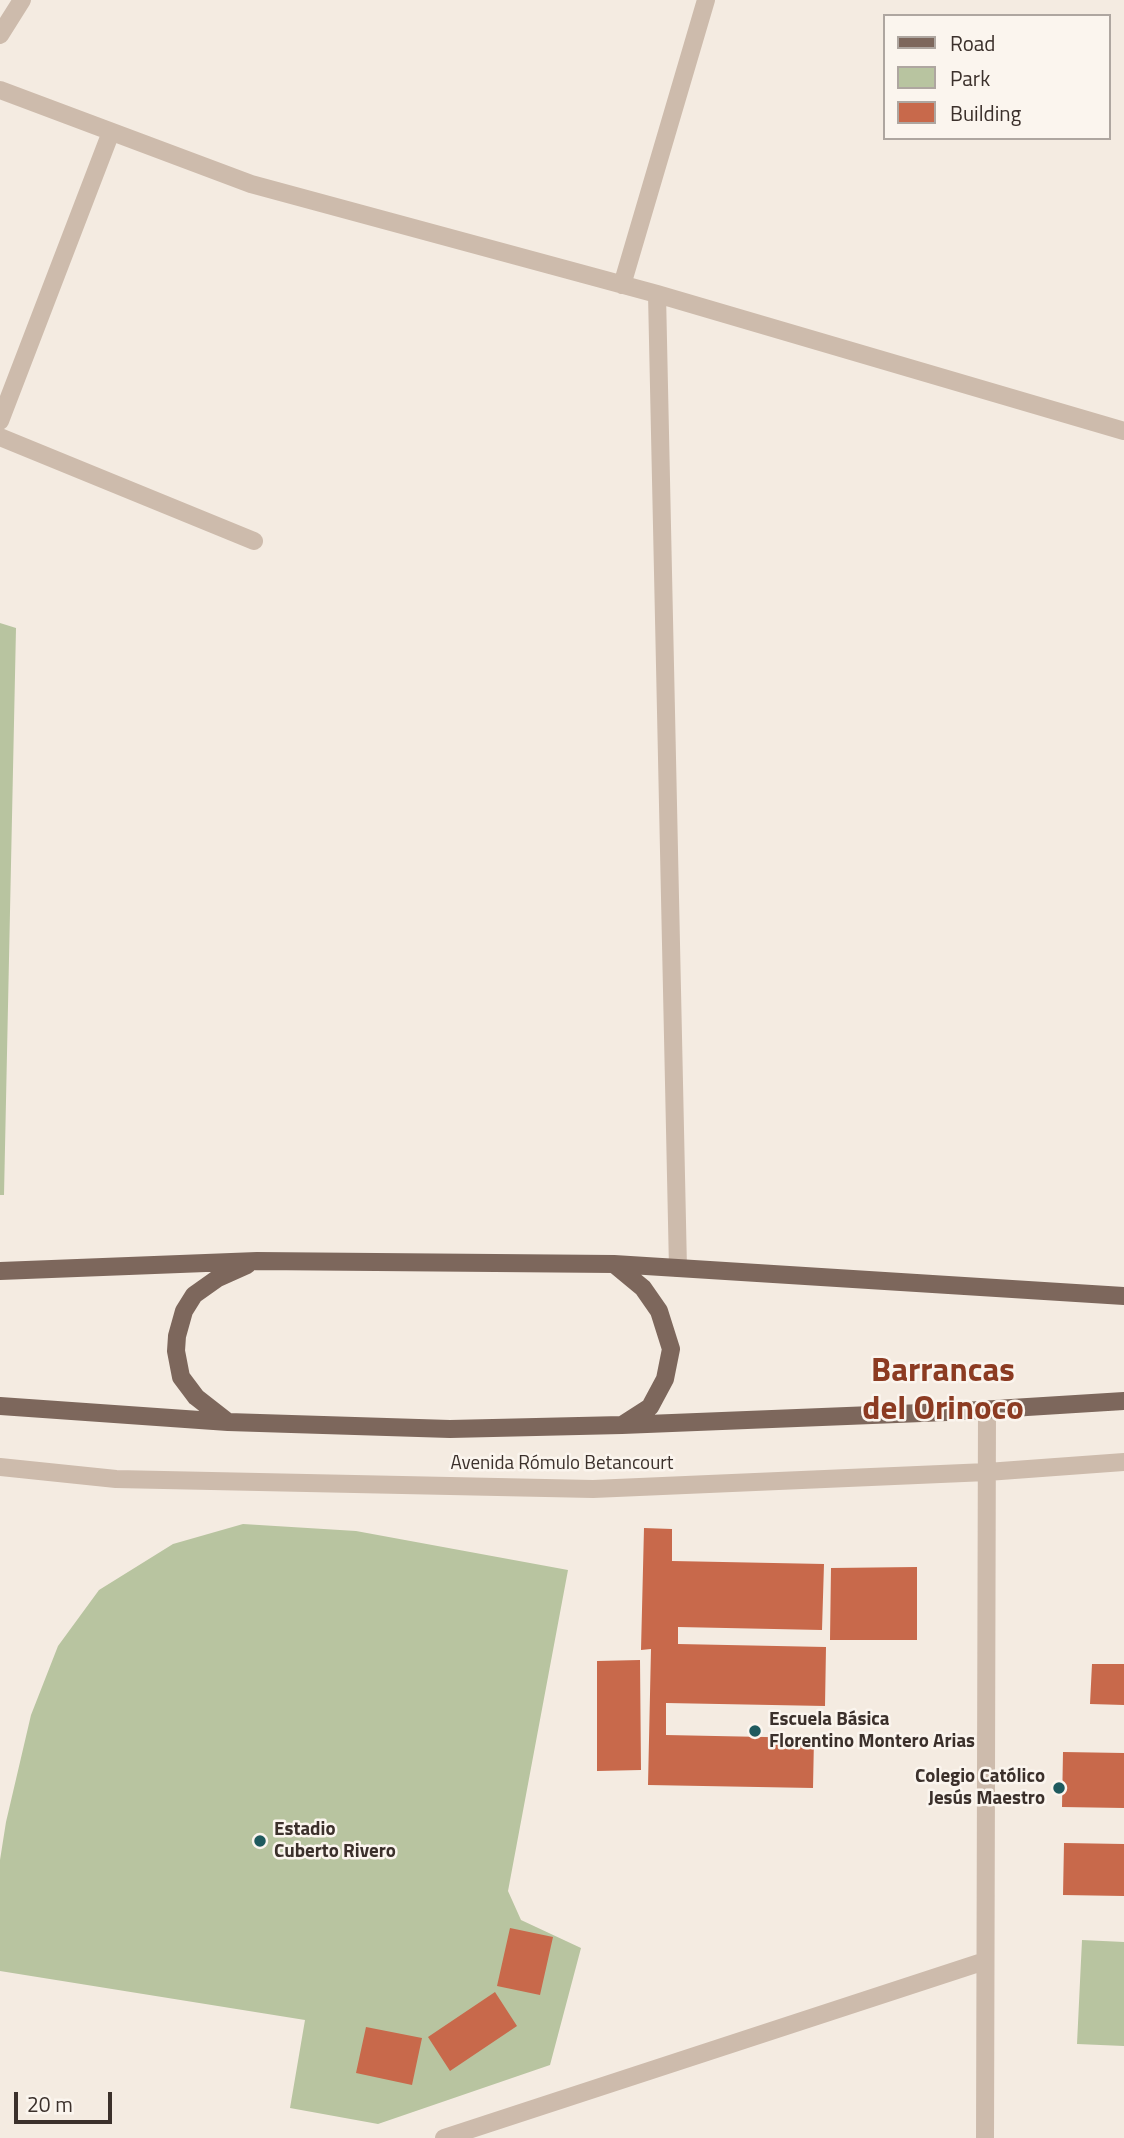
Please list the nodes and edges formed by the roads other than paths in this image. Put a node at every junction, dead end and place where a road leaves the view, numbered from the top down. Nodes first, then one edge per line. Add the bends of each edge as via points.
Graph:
1 (22, 0) edge
2 (706, 0) edge
3 (0, 35) edge
4 (0, 90) edge
5 (111, 131) junction
6 (622, 285) junction
7 (657, 294) junction
8 (0, 421) edge
9 (1124, 430) edge
10 (0, 437) edge
11 (254, 541) dead end
12 (257, 1261) junction
13 (614, 1264) junction
14 (678, 1268) junction
15 (0, 1271) edge
16 (1124, 1296) edge
17 (1124, 1401) edge
18 (0, 1406) edge
19 (987, 1409) junction
20 (228, 1422) junction
21 (622, 1425) junction
22 (1124, 1462) edge
23 (0, 1467) edge
24 (987, 1472) junction
25 (985, 1961) junction
26 (444, 2138) edge
27 (985, 2138) edge

1 - 3 street
2 - 6 street
4 - 5 street
5 - 6 street via 251,184
5 - 8 street
6 - 7 street
7 - 9 street
7 - 14 street
10 - 11 street
12 - 13 main road
12 - 15 main road
12 - 20 main road via 218,1278 194,1295 177,1336 181,1377 196,1397
13 - 14 main road
13 - 21 main road via 642,1288 659,1311 671,1349 665,1379 650,1407
14 - 16 main road
17 - 19 main road, Avenida Rómulo Betancourt
18 - 20 main road, Avenida Rómulo Betancourt
19 - 21 main road, Avenida Rómulo Betancourt
19 - 24 street
20 - 21 main road, Avenida Rómulo Betancourt via 450,1429
22 - 24 street, Avenida Rómulo Betancourt
23 - 24 street, Avenida Rómulo Betancourt via 116,1479 593,1489
24 - 25 street
25 - 26 street
25 - 27 street

